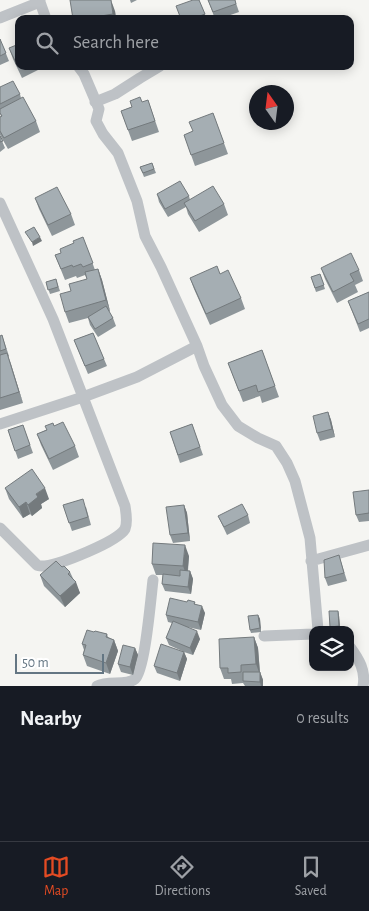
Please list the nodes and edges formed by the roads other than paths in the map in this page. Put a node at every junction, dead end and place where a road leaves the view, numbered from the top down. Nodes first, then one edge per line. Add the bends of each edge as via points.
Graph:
1 (40, 1) edge
2 (45, 15) edge
3 (0, 18) edge
4 (81, 70) edge
5 (153, 70) edge
6 (95, 102) junction
7 (0, 202) edge
8 (197, 346) junction
9 (83, 397) junction
10 (0, 424) edge
11 (0, 528) edge
12 (369, 546) edge
13 (312, 561) junction
14 (153, 580) dead end
15 (318, 626) edge
16 (309, 634) edge
17 (264, 636) dead end
18 (354, 652) edge
19 (366, 680) edge
20 (97, 686) edge

1 - 2 street
1 - 3 street
4 - 6 street
5 - 6 street via 116,94
6 - 8 street via 98,110 96,120 118,153 137,201 145,236
7 - 9 street via 54,319
8 - 9 street via 138,377
8 - 13 street via 222,405 232,419 238,426 276,446 287,463 310,538
9 - 10 street
9 - 11 street via 125,506 125,528 94,549 44,566 37,565
12 - 13 street
13 - 15 street
14 - 20 street via 148,632 137,678
16 - 17 street
18 - 19 street via 360,659

